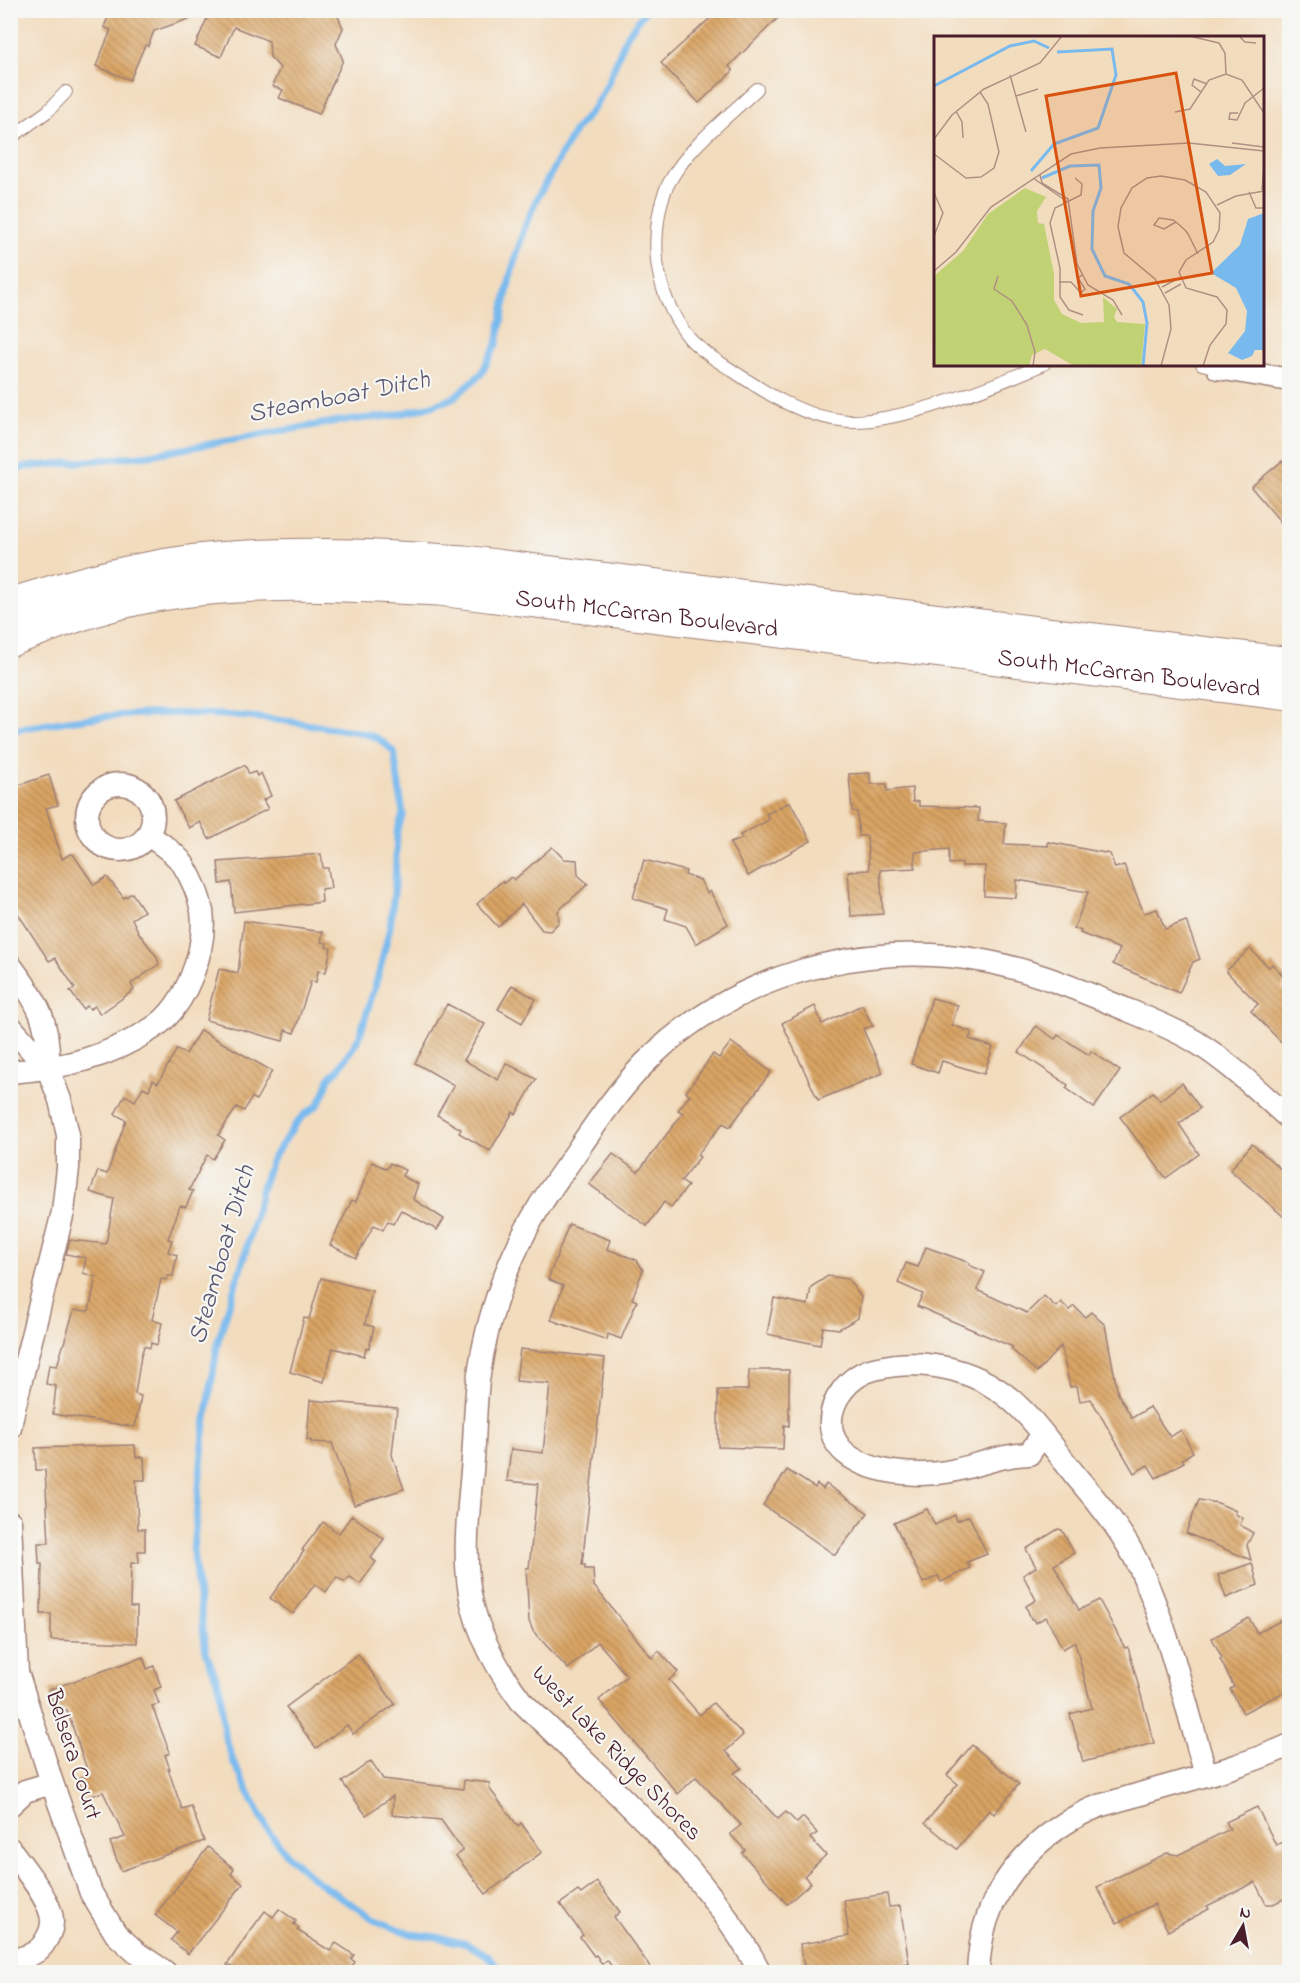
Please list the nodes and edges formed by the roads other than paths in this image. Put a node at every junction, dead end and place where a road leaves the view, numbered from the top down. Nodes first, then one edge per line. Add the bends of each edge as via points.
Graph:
1 (758, 89) dead end
2 (66, 92) dead end
3 (10, 135) edge
4 (1040, 366) edge
5 (1210, 366) edge
6 (1290, 380) edge
7 (10, 605) edge
8 (10, 640) edge
9 (1290, 664) edge
10 (1290, 694) edge
11 (148, 835) dead end
12 (10, 965) edge
13 (10, 1026) edge
14 (48, 1069) junction
15 (10, 1072) edge
16 (1290, 1119) edge
17 (10, 1428) edge
18 (1042, 1434) junction
19 (10, 1522) edge
20 (1290, 1745) edge
21 (1206, 1775) junction
22 (52, 1783) junction
23 (10, 1804) edge
24 (10, 1849) edge
25 (10, 1960) edge
26 (165, 1972) edge
27 (760, 1972) edge
28 (978, 1972) edge

1 - 4 lane via 692,151 662,199 656,250 660,279 677,320 691,340 770,396 808,413 850,421 922,408
2 - 3 lane via 48,111
5 - 6 street
7 - 9 main road, South McCarran Boulevard via 90,581 215,559 373,556 464,562
8 - 10 main road, South McCarran Boulevard via 147,596 295,583 358,585 439,589
11 - 14 street via 181,862 192,881 201,910 196,965 173,1010 155,1027 94,1058
12 - 14 street via 35,1000 47,1030
13 - 14 street
14 - 15 street
14 - 17 street via 68,1135 68,1178
16 - 27 street, West Lake Ridge Shores via 1197,1043 1055,980 982,961 939,955 882,956 810,969 755,988 678,1034 613,1098 538,1208 498,1295 478,1382 468,1543 473,1611 485,1645 521,1701 691,1869 726,1914
18 - 18 street via 1000,1391 949,1368 920,1364 889,1365 866,1371 852,1380 838,1396 831,1427 839,1446 856,1461 886,1471 914,1474 944,1473 1008,1455 1029,1454
18 - 21 street via 1115,1524 1139,1565 1158,1611
19 - 22 street, Belsera Court via 17,1672
20 - 21 street
21 - 28 street via 1099,1806 1043,1839 1001,1889 987,1918
22 - 23 street via 25,1791
22 - 26 street, Belsera Court via 91,1893 117,1934
24 - 25 street via 48,1906 52,1922 44,1944 35,1953

